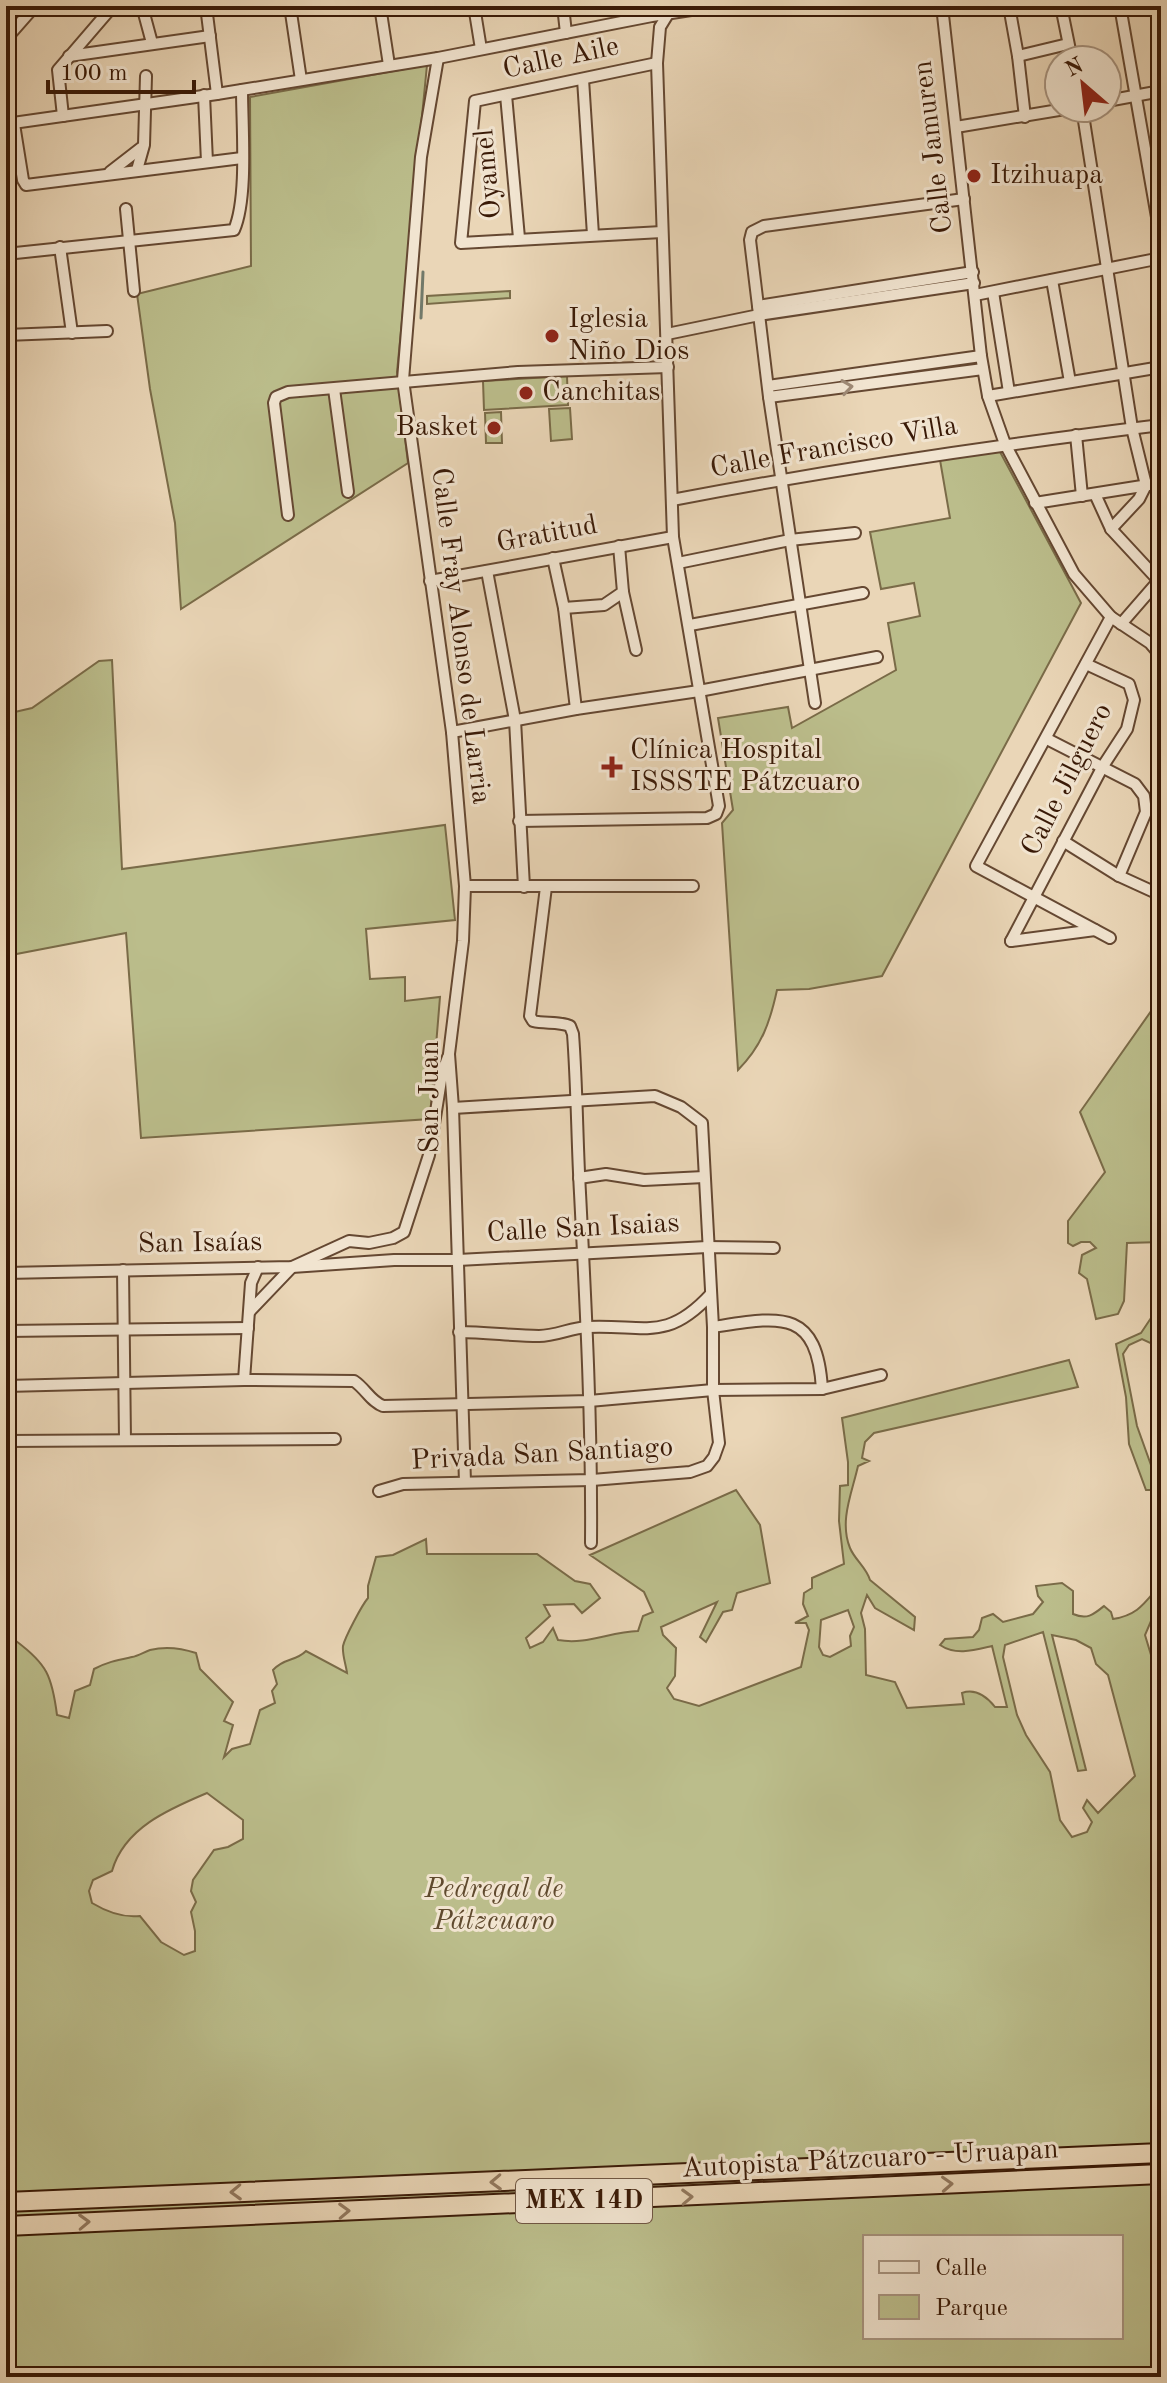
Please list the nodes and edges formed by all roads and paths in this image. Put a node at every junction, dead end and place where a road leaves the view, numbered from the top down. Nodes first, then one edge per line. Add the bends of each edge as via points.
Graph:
1 (35, 6) edge
2 (113, 6) edge
3 (142, 6) edge
4 (206, 6) edge
5 (290, 6) edge
6 (380, 6) edge
7 (474, 6) edge
8 (563, 6) edge
9 (717, 6) edge
10 (942, 6) edge
11 (1009, 6) edge
12 (1061, 6) edge
13 (1120, 6) edge
14 (667, 10) edge
15 (566, 33) junction
16 (210, 36) junction
17 (6, 39) edge
18 (152, 43) junction
19 (1068, 44) edge
20 (481, 49) junction
21 (1043, 50) edge
22 (69, 56) junction
23 (1018, 56) junction
24 (438, 58) junction
25 (657, 63) junction
26 (389, 65) junction
27 (146, 76) dead end
28 (583, 79) junction
29 (301, 80) junction
30 (242, 90) junction
31 (1161, 91) edge
32 (217, 94) junction
33 (204, 95) junction
34 (506, 95) junction
35 (1135, 95) junction
36 (1123, 98) edge
37 (145, 102) junction
38 (1043, 113) edge
39 (63, 116) junction
40 (1025, 117) junction
41 (10, 124) edge
42 (1084, 124) edge
43 (956, 127) junction
44 (144, 145) junction
45 (242, 158) junction
46 (207, 162) junction
47 (137, 170) junction
48 (105, 175) junction
49 (964, 199) junction
50 (126, 209) dead end
51 (662, 232) junction
52 (593, 235) junction
53 (519, 238) junction
54 (1161, 240) edge
55 (129, 242) junction
56 (461, 243) joint
57 (60, 247) junction
58 (6, 254) edge
59 (1161, 258) edge
60 (1105, 269) junction
61 (973, 278) junction
62 (1052, 280) junction
63 (134, 291) dead end
64 (993, 292) junction
65 (975, 295) junction
66 (759, 311) junction
67 (107, 331) dead end
68 (72, 333) junction
69 (667, 334) junction
70 (6, 335) edge
71 (981, 356) junction
72 (668, 367) junction
73 (1161, 367) edge
74 (983, 369) junction
75 (1123, 373) junction
76 (880, 376) junction
77 (403, 380) junction
78 (1070, 382) junction
79 (334, 389) junction
80 (769, 391) junction
81 (1009, 392) junction
82 (988, 396) junction
83 (1161, 425) edge
84 (1132, 428) junction
85 (1076, 435) junction
86 (1005, 444) junction
87 (782, 479) junction
88 (1161, 483) edge
89 (1146, 485) junction
90 (348, 492) dead end
91 (1095, 494) junction
92 (1082, 496) junction
93 (672, 500) junction
94 (1035, 503) junction
95 (288, 515) dead end
96 (1111, 529) junction
97 (855, 533) dead end
98 (673, 537) junction
99 (790, 540) junction
100 (619, 546) junction
101 (553, 558) junction
102 (678, 563) junction
103 (487, 571) junction
104 (1160, 580) edge
105 (430, 581) junction
106 (623, 592) junction
107 (863, 593) dead end
108 (801, 604) junction
109 (564, 608) junction
110 (1111, 617) junction
111 (1121, 624) junction
112 (690, 625) junction
113 (636, 650) dead end
114 (1161, 656) edge
115 (877, 657) dead end
116 (1086, 664) junction
117 (811, 668) junction
118 (699, 691) junction
119 (815, 703) dead end
120 (576, 709) junction
121 (515, 720) junction
122 (452, 732) junction
123 (1047, 739) junction
124 (1103, 766) junction
125 (519, 821) junction
126 (1063, 841) junction
127 (1119, 876) junction
128 (465, 886) junction
129 (693, 886) dead end
130 (524, 887) junction
131 (546, 887) junction
132 (1154, 892) dead end
133 (1035, 897) junction
134 (1095, 930) junction
135 (1110, 938) dead end
136 (449, 1054) junction
137 (578, 1100) junction
138 (453, 1108) junction
139 (704, 1177) junction
140 (579, 1178) junction
141 (707, 1247) junction
142 (774, 1248) dead end
143 (583, 1254) junction
144 (394, 1260) joint
145 (458, 1260) junction
146 (258, 1267) junction
147 (292, 1267) junction
148 (123, 1270) junction
149 (6, 1273) edge
150 (711, 1294) junction
151 (250, 1311) junction
152 (586, 1327) junction
153 (713, 1327) junction
154 (248, 1328) junction
155 (124, 1329) junction
156 (6, 1331) edge
157 (459, 1332) junction
158 (881, 1375) dead end
159 (244, 1380) junction
160 (124, 1383) junction
161 (6, 1386) edge
162 (822, 1389) junction
163 (713, 1390) junction
164 (589, 1401) junction
165 (462, 1404) junction
166 (335, 1439) dead end
167 (125, 1440) junction
168 (6, 1441) edge
169 (592, 1480) junction
170 (465, 1482) junction
171 (379, 1491) dead end
172 (591, 1543) dead end
173 (1161, 2153) edge
174 (1161, 2174) edge
175 (6, 2202) edge
176 (6, 2226) edge

1 - 17 street
2 - 22 street
3 - 18 street
4 - 16 street
5 - 29 street
6 - 26 street
7 - 20 street
8 - 15 street
9 - 14 street
10 - 43 street, Calle Jamuren
11 - 23 street
12 - 19 street
13 - 35 street
14 - 15 street
14 - 25 street
15 - 20 street
16 - 18 street
16 - 32 street
18 - 22 street
20 - 24 street
21 - 23 street
22 - 39 street via 58,70
23 - 40 street
24 - 26 street
24 - 77 street, Calle Fray Alonso de Larria via 421,157
25 - 28 street, Calle Aile
25 - 51 street
26 - 29 street
27 - 37 street
28 - 34 street, Calle Aile
28 - 52 street
29 - 30 street
30 - 32 street
30 - 45 street
31 - 35 street
32 - 33 street
33 - 37 street
33 - 46 street
34 - 53 street, Oyamel
34 - 56 street, Calle Aile via 475,101
35 - 36 street
35 - 54 street
37 - 39 street
37 - 44 street
38 - 40 street
39 - 41 street
40 - 43 street
41 - 48 street via 26,185
42 - 60 street
43 - 49 street, Calle Jamuren
44 - 47 street
44 - 48 street
45 - 46 street
45 - 55 street via 234,230
46 - 47 street
47 - 48 street
49 - 61 street, Calle Jamuren
49 - 66 street via 764,226 752,232
50 - 55 street
51 - 52 street
51 - 69 street
52 - 53 street
53 - 56 street, Oyamel
55 - 57 street
55 - 63 street
57 - 58 street
57 - 68 street
59 - 60 street
60 - 62 street
60 - 75 street
61 - 65 street, Calle Jamuren
61 - 66 street
62 - 64 street
62 - 78 street
64 - 65 street
64 - 81 street
65 - 71 street, Calle Jamuren
66 - 69 street
66 - 80 street
67 - 68 street
68 - 70 street
69 - 72 street
71 - 74 street, Calle Jamuren
71 - 76 street
72 - 77 street
72 - 93 street
73 - 75 street
74 - 76 street
74 - 82 street, Calle Jamuren
75 - 78 street
75 - 84 street
76 - 80 street
77 - 79 street
77 - 105 street, Calle Fray Alonso de Larria
78 - 81 street
79 - 90 street
79 - 95 street via 276,397
80 - 87 street
81 - 82 street
82 - 86 street, Calle Jamuren
83 - 84 street, Calle Francisco Villa
84 - 85 street, Calle Francisco Villa
84 - 89 street
85 - 86 street, Calle Francisco Villa
85 - 92 street
86 - 87 street, Calle Francisco Villa
86 - 94 street, Calle Jamuren
87 - 93 street, Calle Francisco Villa
87 - 99 street
88 - 89 street
89 - 91 street
89 - 96 street
91 - 92 street
91 - 96 street
92 - 94 street
93 - 98 street
94 - 110 street, Calle Jamuren via 1074,574
96 - 104 street
97 - 99 street
98 - 100 street, Gratitud
98 - 102 street
99 - 102 street
99 - 108 street
100 - 101 street, Gratitud
100 - 106 street
101 - 103 street, Gratitud
101 - 109 street
102 - 112 street
103 - 105 street, Gratitud
103 - 121 street
104 - 111 street
105 - 122 street, Calle Fray Alonso de Larria
106 - 109 street via 604,605
106 - 113 street
107 - 108 street
108 - 112 street
108 - 117 street
109 - 120 street
110 - 111 street, Calle Jamuren
110 - 116 street
111 - 114 street, Calle Jamuren
112 - 118 street
115 - 117 street
116 - 123 street
116 - 124 street, Calle Jilguero via 1129,684 1134,700 1127,729
117 - 118 street
117 - 119 street
118 - 120 street
118 - 125 street via 719,806 716,814
120 - 121 street
121 - 122 street
121 - 125 street
122 - 128 street, Calle Fray Alonso de Larria
123 - 124 street
123 - 133 street via 976,866
124 - 126 street, Calle Jilguero
124 - 127 street via 1135,784 1144,796 1146,812
125 - 130 street
126 - 127 street
126 - 133 street, Calle Jilguero
127 - 132 street
128 - 130 street
128 - 136 street, San Juan
129 - 131 street
130 - 131 street
131 - 137 street via 530,1016 533,1021 570,1026
133 - 134 street
133 - 134 street, Calle Jilguero via 1011,941
134 - 135 street
136 - 138 street, San Juan
136 - 147 street via 429,1155 404,1232 369,1243 349,1241
137 - 138 street
137 - 139 street via 655,1096 681,1107 702,1123
137 - 140 street
138 - 145 street, San Juan
139 - 140 street
139 - 141 street
140 - 143 street
141 - 142 street, Calle San Isaias
141 - 143 street, Calle San Isaias
141 - 150 street
143 - 145 street, Calle San Isaias
143 - 152 street
144 - 145 street, Calle San Isaias
144 - 147 street, San Isaías
145 - 157 street, San Juan
146 - 147 street, San Isaías
146 - 148 street, San Isaías
146 - 151 street via 251,1283
147 - 151 street
148 - 149 street, San Isaías
148 - 155 street
150 - 152 street via 680,1321 661,1328
150 - 153 street
151 - 154 street
152 - 157 street via 540,1336
152 - 164 street
153 - 162 street via 792,1323 806,1331 819,1354
153 - 163 street
154 - 155 street
154 - 159 street
155 - 156 street
155 - 160 street
157 - 165 street, San Juan
158 - 162 street
159 - 160 street
159 - 165 street via 354,1381 383,1406
160 - 161 street
160 - 167 street
162 - 163 street
163 - 164 street
163 - 169 street, Privada San Santiago via 719,1443 707,1466
164 - 165 street
164 - 169 street
165 - 170 street, San Juan
166 - 167 street
167 - 168 street
169 - 170 street, Privada San Santiago
169 - 172 street
170 - 171 street, Privada San Santiago via 403,1484
173 -> 175 highway, Autopista Pátzcuaro - Uruapan / MEX 14D
176 -> 174 highway, Autopista Pátzcuaro - Uruapan / MEX 14D

